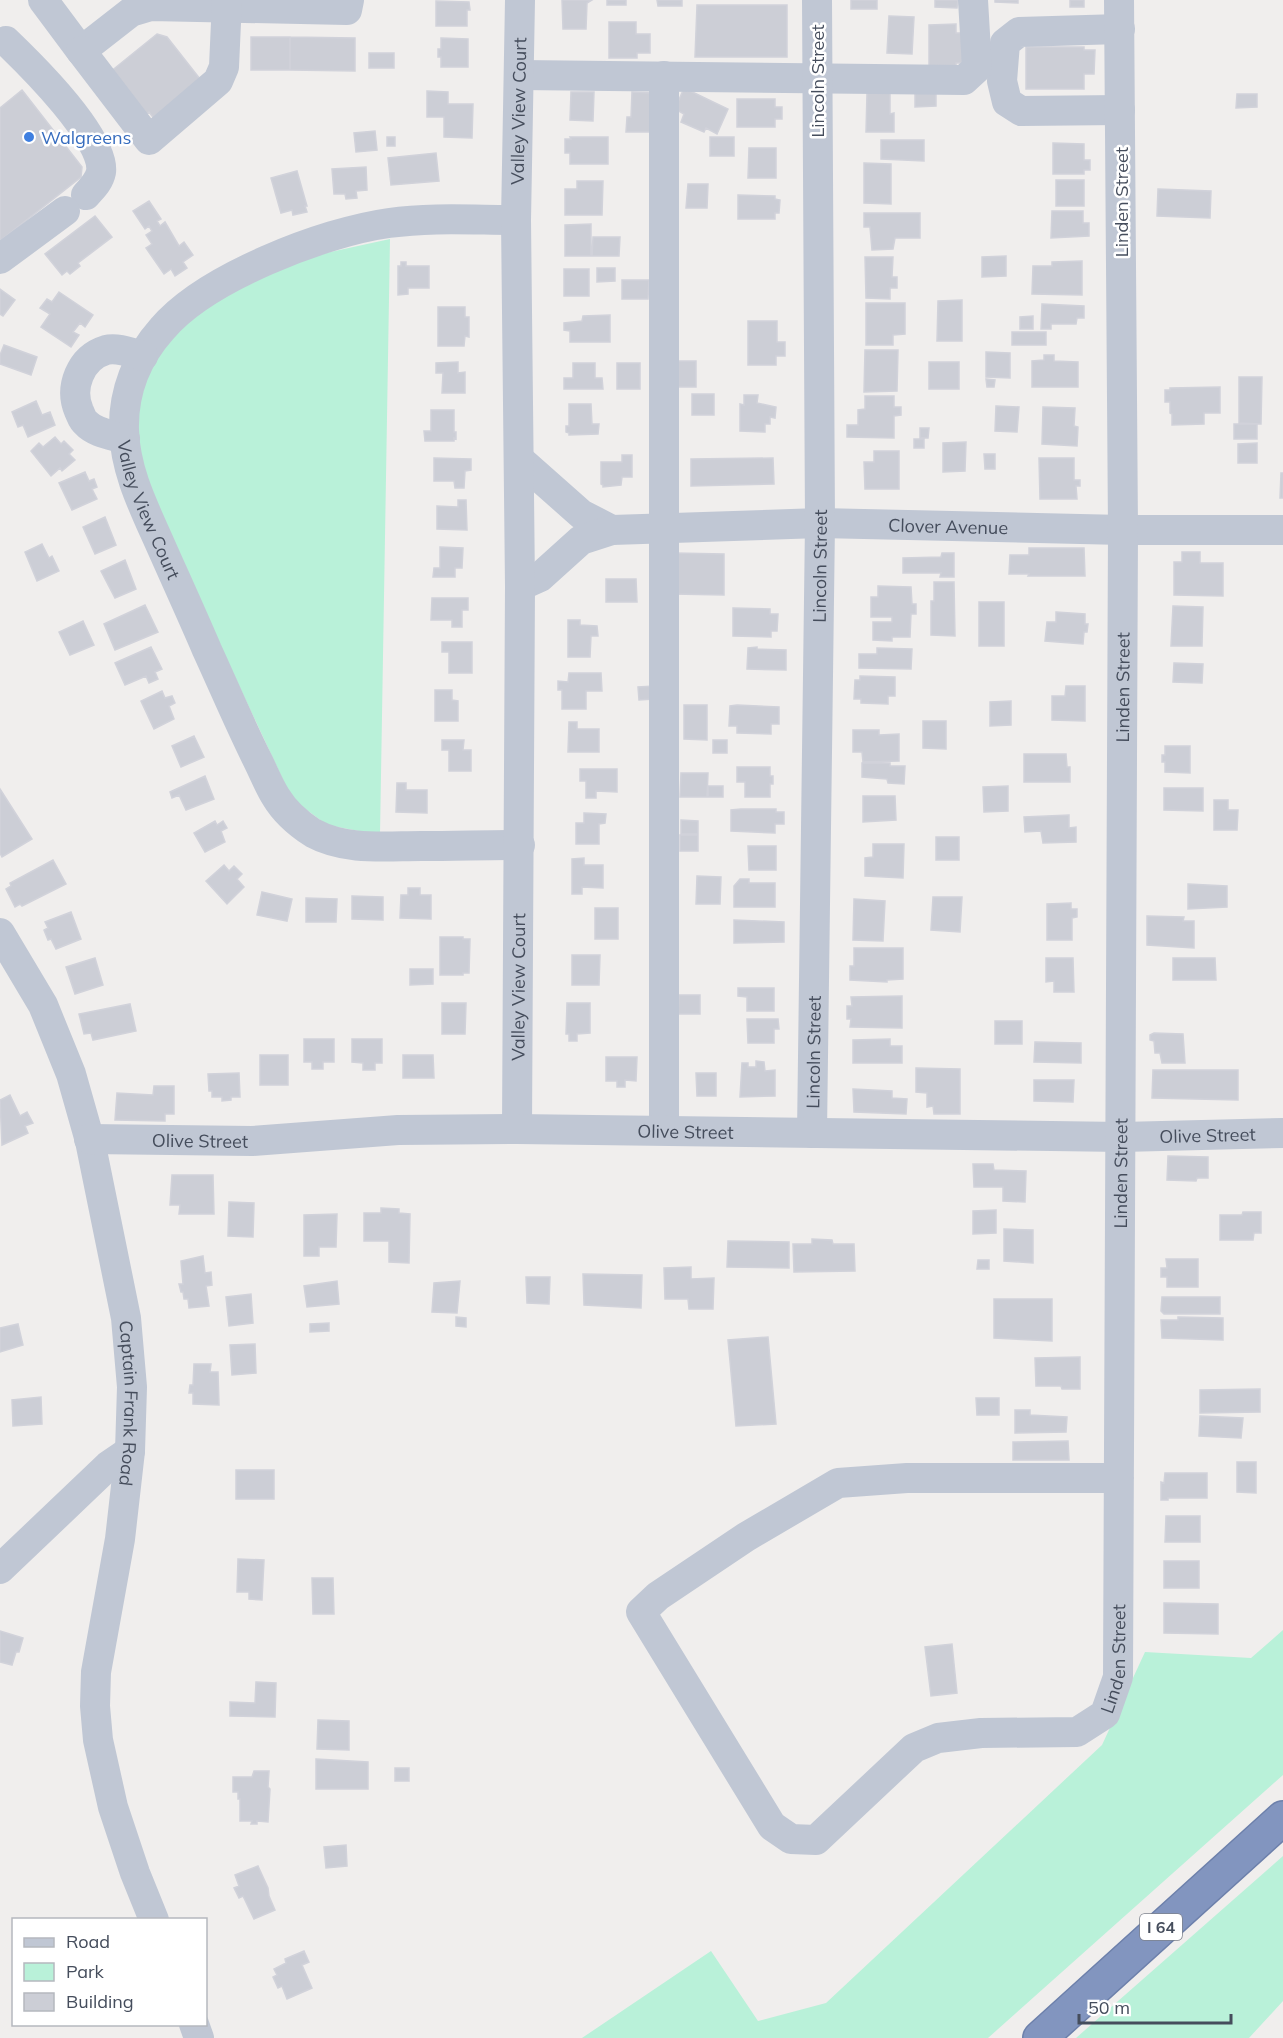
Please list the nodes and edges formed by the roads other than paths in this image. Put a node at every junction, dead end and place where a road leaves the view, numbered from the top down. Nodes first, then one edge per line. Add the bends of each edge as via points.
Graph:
1 (349, 0) edge
2 (520, 0) edge
3 (817, 0) edge
4 (973, 0) edge
5 (51, 3) edge
6 (227, 4) edge
7 (130, 6) edge
8 (1120, 14) edge
9 (2, 47) edge
10 (81, 51) junction
11 (520, 75) junction
12 (664, 76) junction
13 (817, 77) junction
14 (1120, 110) junction
15 (516, 220) junction
16 (0, 259) edge
17 (143, 356) junction
18 (125, 439) junction
19 (520, 460) junction
20 (820, 524) junction
21 (612, 530) junction
22 (663, 530) junction
23 (1123, 530) junction
24 (1283, 530) edge
25 (520, 586) junction
26 (520, 845) junction
27 (0, 933) edge
28 (517, 1129) junction
29 (664, 1130) junction
30 (812, 1133) junction
31 (1283, 1133) edge
32 (1122, 1137) junction
33 (89, 1139) junction
34 (130, 1451) junction
35 (1119, 1478) junction
36 (0, 1569) edge
37 (1283, 1818) edge
38 (153, 1918) edge
39 (1040, 2038) edge

1 - 6 street via 347,10
2 - 11 street, Valley View Court
3 - 13 street, Lincoln Street
4 - 13 street via 977,68 964,80
5 - 10 street
6 - 7 street
6 - 10 street via 224,67 218,81 149,140
7 - 10 street
8 - 14 street, Linden Street
8 - 14 street via 1019,32 1005,43 1002,81 1007,102 1021,111
9 - 16 street via 27,62 94,142 101,170 95,185 76,203
11 - 12 street
11 - 15 street, Valley View Court
12 - 13 street
12 - 22 street
13 - 20 street, Lincoln Street
14 - 23 street, Linden Street
15 - 17 street, Valley View Court via 387,223 317,241 235,276 196,299 162,328
15 - 19 street, Valley View Court
17 - 18 street, Valley View Court via 124,407
17 - 18 street via 107,350 88,360 77,379 74,393 84,422
18 - 26 street, Valley View Court via 140,499 250,745 287,812 316,834 349,844
19 - 21 street via 581,514
19 - 25 street, Valley View Court
20 - 22 street, Clover Avenue
20 - 23 street, Clover Avenue
20 - 30 street, Lincoln Street
21 - 22 street, Clover Avenue
21 - 25 street via 581,540 540,577
22 - 29 street
23 - 24 street, Clover Avenue
23 - 32 street, Linden Street
25 - 26 street, Valley View Court
26 - 28 street, Valley View Court
27 - 33 street, Captain Frank Road via 43,1005 58,1039
28 - 29 street, Olive Street
28 - 33 street, Olive Street via 398,1130 252,1141
29 - 30 street, Olive Street
30 - 32 street, Olive Street
31 - 32 street, Olive Street
32 - 35 street, Linden Street
33 - 34 street, Captain Frank Road via 126,1318 132,1387
34 - 36 street via 108,1466
34 - 38 street, Captain Frank Road via 120,1539 96,1671 95,1706 98,1740 113,1806
35 - 35 street, Linden Street via 1118,1677 1105,1714 1077,1732 981,1733 938,1738 914,1748 816,1840 791,1839 772,1826 641,1612 658,1596 746,1537 838,1483 907,1478
37 - 39 highway, I 64

